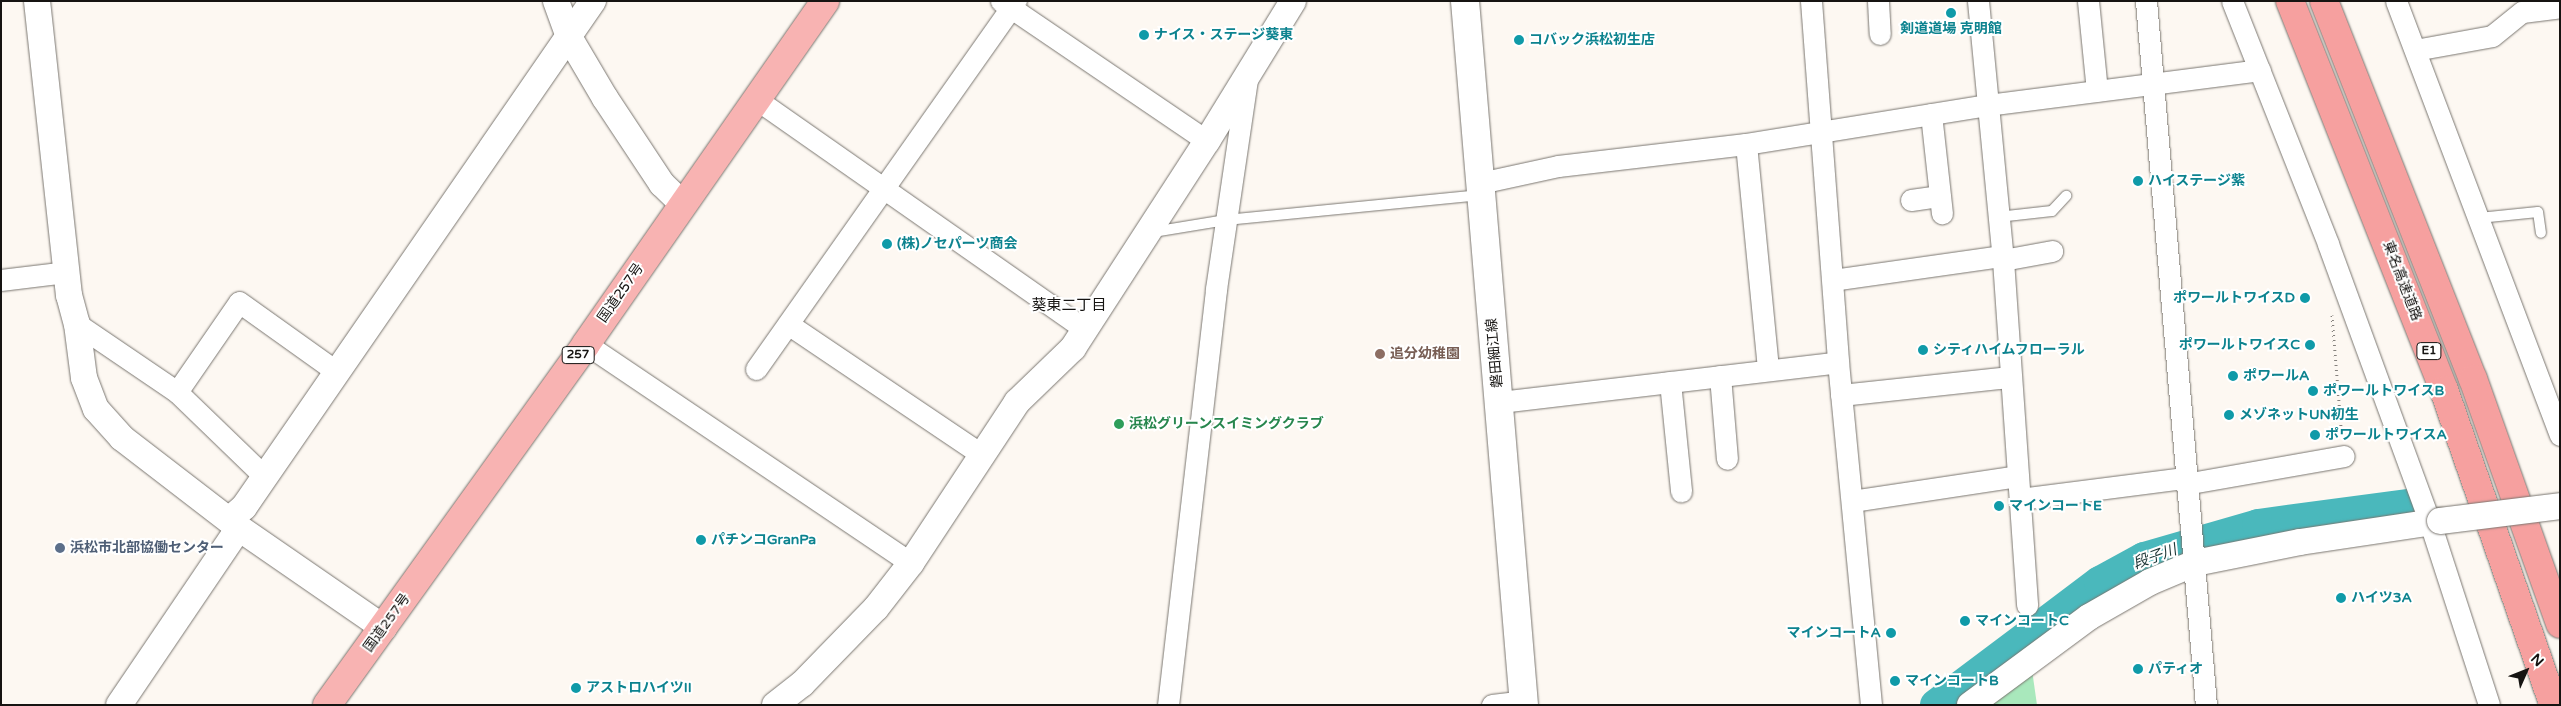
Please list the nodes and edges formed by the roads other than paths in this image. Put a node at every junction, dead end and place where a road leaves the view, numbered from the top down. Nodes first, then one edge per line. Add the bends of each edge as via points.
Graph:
1 (37, 1) edge
2 (556, 1) edge
3 (593, 1) edge
4 (825, 1) edge
5 (1294, 1) edge
6 (1465, 1) edge
7 (1811, 1) edge
8 (1878, 1) edge
9 (1978, 1) edge
10 (2088, 1) edge
11 (2146, 1) edge
12 (2232, 1) edge
13 (2290, 1) edge
14 (2324, 1) edge
15 (2396, 1) edge
16 (1009, 4) edge
17 (2560, 7) edge
18 (1880, 34) dead end
19 (569, 36) junction
20 (2416, 50) junction
21 (2260, 70) junction
22 (1247, 78) junction
23 (2153, 84) junction
24 (2096, 90) junction
25 (756, 99) junction
26 (1986, 105) junction
27 (1931, 114) junction
28 (1823, 131) junction
29 (1207, 142) junction
30 (1746, 144) junction
31 (884, 188) junction
32 (1480, 189) junction
33 (2066, 196) dead end
34 (1911, 200) dead end
35 (683, 204) junction
36 (1998, 217) junction
37 (2478, 218) junction
38 (1226, 220) junction
39 (1149, 233) junction
40 (2541, 233) dead end
41 (2052, 251) dead end
42 (2002, 258) junction
43 (66, 272) junction
44 (1, 280) edge
45 (1833, 280) junction
46 (77, 324) junction
47 (788, 324) junction
48 (1085, 329) junction
49 (586, 344) junction
50 (1838, 362) junction
51 (756, 369) dead end
52 (1768, 370) junction
53 (337, 372) junction
54 (1720, 376) junction
55 (2010, 377) junction
56 (1670, 382) junction
57 (177, 392) junction
58 (1841, 395) junction
59 (1500, 402) junction
60 (2560, 435) edge
61 (981, 454) junction
62 (2344, 456) road end
63 (1726, 459) dead end
64 (264, 476) junction
65 (2017, 476) junction
66 (2185, 481) junction
67 (1681, 491) dead end
68 (2020, 499) junction
69 (1852, 500) junction
70 (2560, 506) edge
71 (2428, 511) junction
72 (234, 524) junction
73 (2194, 556) junction
74 (911, 563) junction
75 (2028, 605) dead end
76 (2560, 624) edge
77 (384, 628) junction
78 (1524, 703) edge
79 (118, 705) edge
80 (327, 705) edge
81 (775, 705) edge
82 (1168, 705) edge
83 (1492, 705) edge
84 (1871, 705) edge
85 (1970, 705) edge
86 (2206, 705) edge
87 (2489, 705) edge
88 (2554, 705) edge

1 - 43 street
2 - 19 street
3 - 19 street
4 - 25 highway, 国道257号 / 257
5 - 22 street
6 - 32 main road, 磐田細江線
7 - 28 street
8 - 18 street
9 - 26 street
10 - 24 street
11 - 23 street
12 - 21 street
13 - 88 highway, 東名高速道路 / E1 via 2444,390
14 - 76 highway, E1 via 2473,379
15 - 20 street
16 - 29 street
16 - 31 street
17 - 20 street via 2522,12 2492,36
19 - 35 street via 662,184
19 - 53 street
20 - 37 street
21 - 23 street
21 - 71 street
22 - 29 street
22 - 38 street
23 - 24 street
23 - 66 street
24 - 26 street
25 - 31 street
25 - 35 highway, 国道257号 / 257
26 - 27 street
26 - 36 street
27 - 28 street
27 - 34 street via 1941,205
28 - 30 street
28 - 45 street
29 - 39 street
30 - 32 street via 1558,166
30 - 52 street
31 - 47 street
31 - 48 street
32 - 38 lane
32 - 59 main road, 磐田細江線
33 - 36 lane via 2052,211
35 - 49 highway, 国道257号 / 257
36 - 42 street
37 - 40 lane via 2538,212
37 - 60 street
38 - 39 lane
38 - 82 street
39 - 48 street
41 - 42 street
42 - 45 street
42 - 55 street
43 - 44 street
43 - 46 street
45 - 50 street
46 - 57 street
46 - 72 street via 84,378 96,409 122,438
47 - 51 street
47 - 61 street
48 - 61 street via 1073,348 1017,402
49 - 74 street
49 - 77 highway, 国道257号 / 257
50 - 52 street
50 - 58 street
52 - 54 street
53 - 57 street via 240,302
53 - 64 street
54 - 56 street
54 - 63 street
55 - 58 street
55 - 65 street
56 - 59 street
56 - 67 street
57 - 64 street
58 - 69 street
59 - 78 main road, 磐田細江線
61 - 74 street
62 - 66 street
64 - 72 street
65 - 68 street
65 - 69 street
66 - 68 street
66 - 73 street
68 - 75 street
69 - 84 street
70 - 71 street, bridge
71 - 73 street via 2300,542
71 - 87 street
72 - 77 street
72 - 79 street
73 - 85 street via 2089,617
73 - 86 street
74 - 81 street via 876,608 802,684
77 - 80 highway, 国道257号 / 257
78 - 83 street

